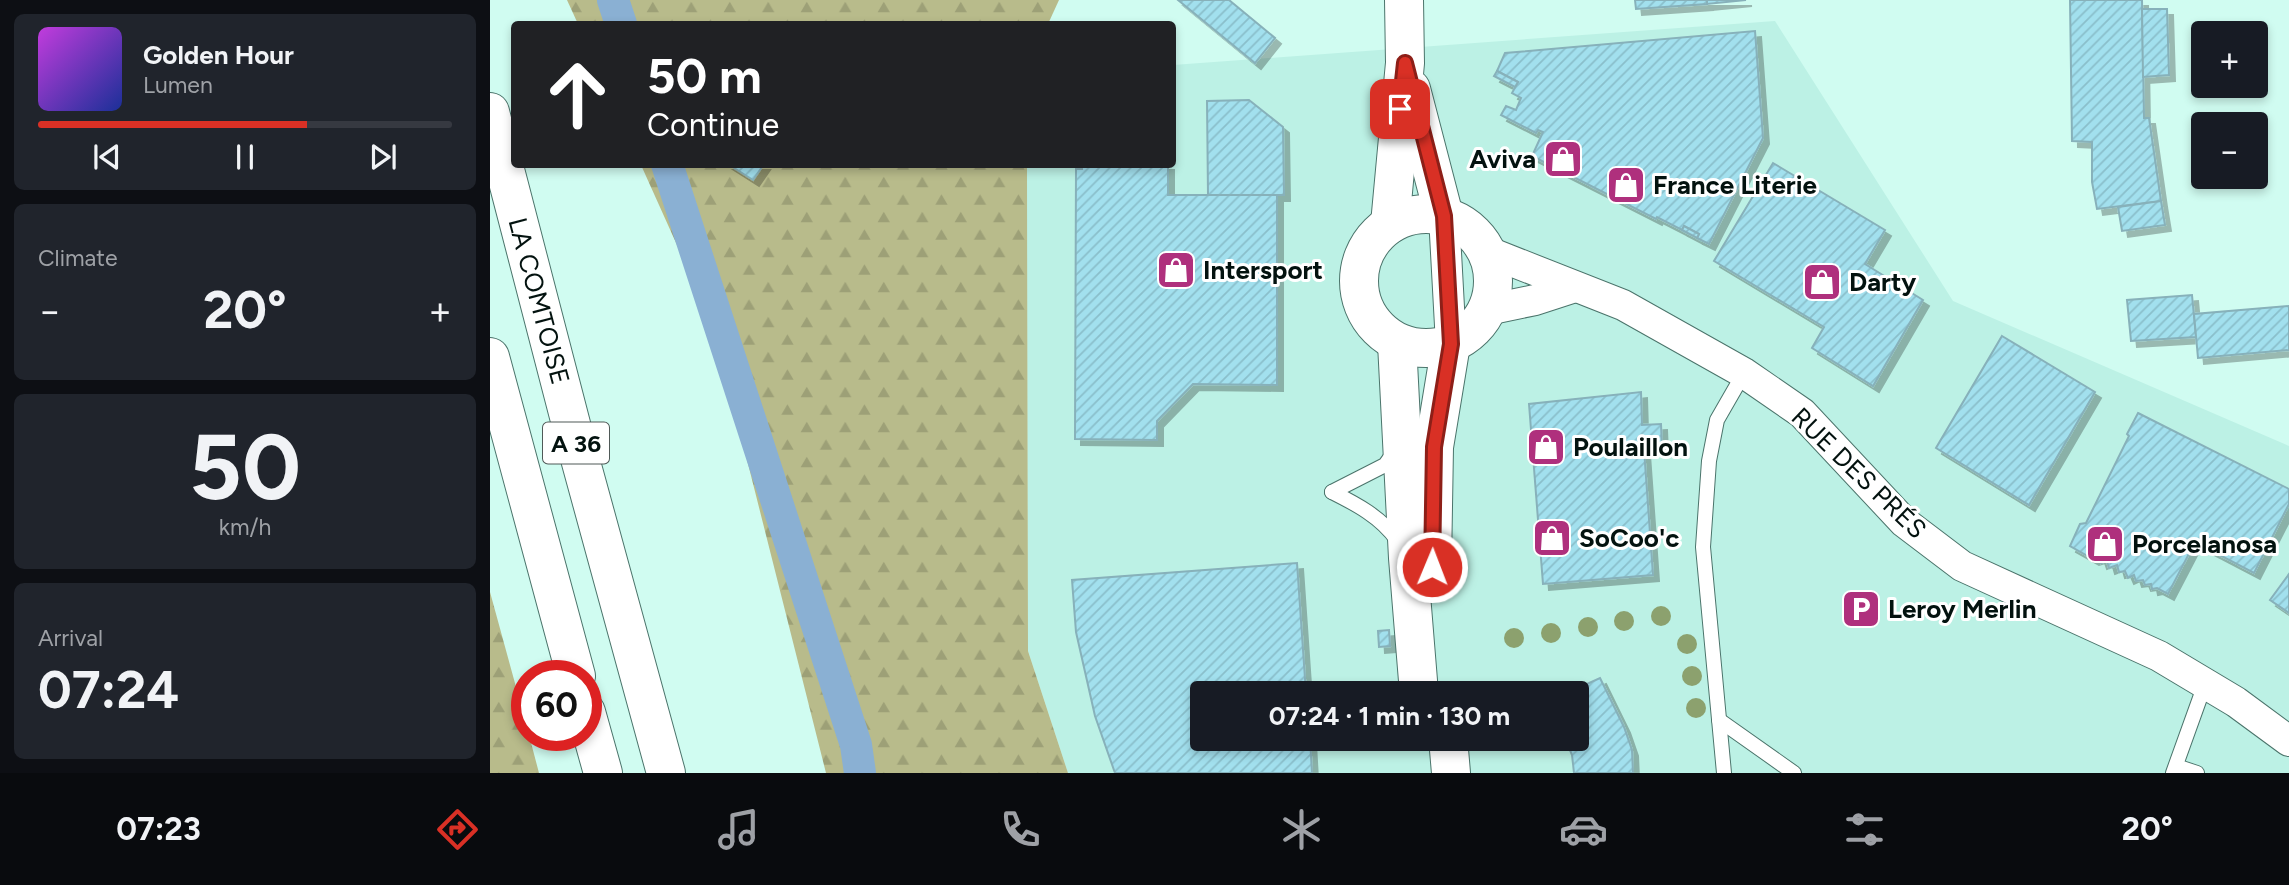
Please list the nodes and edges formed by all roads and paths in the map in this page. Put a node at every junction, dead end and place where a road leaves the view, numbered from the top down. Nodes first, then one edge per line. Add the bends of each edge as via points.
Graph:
1 (1404, 0) edge
2 (1405, 63) junction
3 (490, 112) edge
4 (1444, 216) junction
5 (1390, 224) junction
6 (1486, 251) junction
7 (1575, 287) junction
8 (1487, 310) junction
9 (1397, 342) junction
10 (1451, 344) junction
11 (490, 357) edge
12 (1744, 373) junction
13 (1402, 441) junction
14 (1408, 558) junction
15 (572, 660) edge
16 (1418, 681) edge
17 (1443, 681) edge
18 (2205, 684) junction
19 (1719, 720) junction
20 (2289, 741) edge
21 (597, 751) edge
22 (1424, 751) edge
23 (1449, 751) edge
24 (2175, 769) edge
25 (603, 773) edge
26 (666, 773) edge
27 (1426, 773) edge
28 (1451, 773) edge
29 (1724, 773) edge
30 (1794, 773) edge
31 (2197, 773) edge

1 - 2 main road
2 - 4 main road
2 - 5 main road
3 - 26 main road, LA COMTOISE / A 36
4 - 5 main road via 1407,216
4 - 6 main road via 1476,235
4 - 10 street
5 - 9 main road via 1374,237 1364,254 1359,295 1373,323
6 - 7 street, RUE DES PRÉS
6 - 8 main road via 1493,271
7 - 8 street
7 - 12 street, RUE DES PRÉS via 1623,305
8 - 10 main road via 1472,330
9 - 10 main road via 1424,348
9 - 13 main road
10 - 17 main road via 1434,447 1432,567
11 - 15 main road, A 36
12 - 18 street, RUE DES PRÉS via 1802,413 1904,522 1962,566 2159,656
12 - 19 lane via 1717,420 1708,474 1703,547
13 - 14 main road
13 - 14 lane via 1385,465 1332,492 1388,528
14 - 16 main road
18 - 20 street, RUE DES PRÉS
18 - 24 lane
19 - 29 lane
19 - 30 lane
21 - 25 main road
22 - 27 main road
23 - 28 main road
24 - 31 lane

